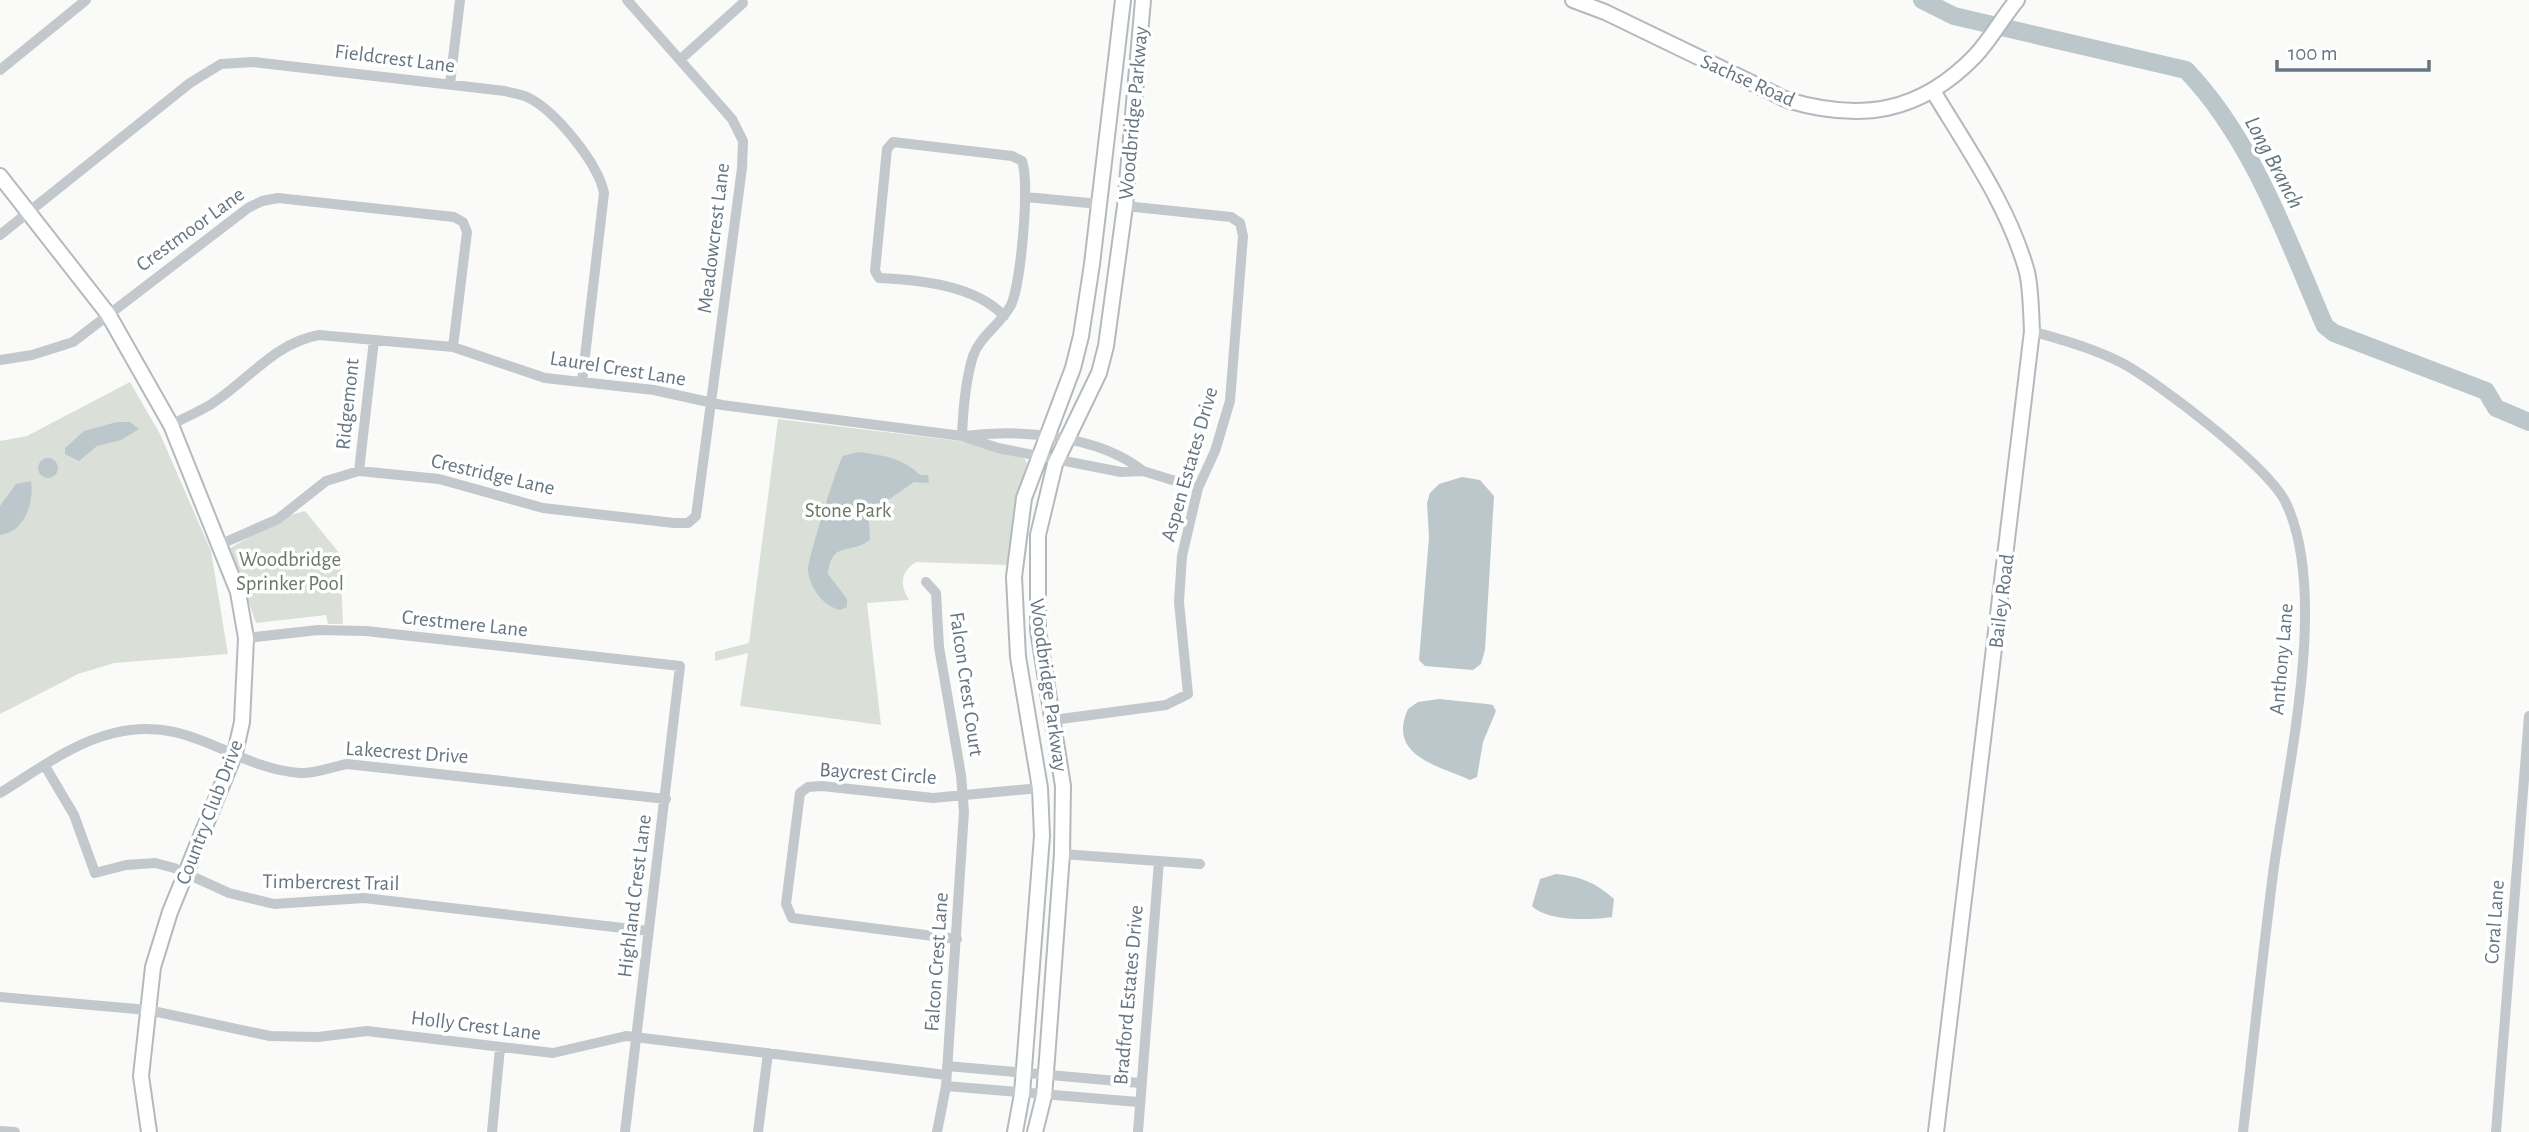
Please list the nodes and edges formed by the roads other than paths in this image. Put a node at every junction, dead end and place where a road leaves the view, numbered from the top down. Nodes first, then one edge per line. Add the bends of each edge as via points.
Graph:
1 (86, 0) edge
2 (460, 0) edge
3 (627, 0) edge
4 (1123, 0) edge
5 (1143, 0) edge
6 (1573, 0) edge
7 (2015, 2) edge
8 (743, 3) dead end
9 (682, 58) junction
10 (0, 70) edge
11 (450, 84) junction
12 (1933, 92) junction
13 (0, 176) edge
14 (1026, 197) junction
15 (1099, 204) junction
16 (1125, 206) junction
17 (31, 213) junction
18 (0, 235) edge
19 (108, 314) junction
20 (1004, 316) junction
21 (2032, 331) junction
22 (374, 340) junction
23 (453, 347) junction
24 (0, 360) edge
25 (582, 382) junction
26 (712, 404) junction
27 (171, 425) junction
28 (962, 436) junction
29 (1046, 438) junction
30 (1066, 440) junction
31 (1039, 455) junction
32 (1058, 458) junction
33 (359, 471) junction
34 (1143, 471) junction
35 (1198, 488) junction
36 (693, 520) joint
37 (219, 545) junction
38 (926, 582) dead end
39 (246, 638) junction
40 (680, 666) joint
41 (2529, 716) edge
42 (1053, 720) junction
43 (235, 753) junction
44 (45, 766) junction
45 (1040, 788) junction
46 (0, 793) edge
47 (963, 795) junction
48 (666, 799) junction
49 (1062, 854) junction
50 (1159, 861) junction
51 (1200, 864) dead end
52 (186, 873) junction
53 (649, 931) junction
54 (957, 939) junction
55 (0, 997) edge
56 (148, 1010) junction
57 (636, 1037) junction
58 (500, 1048) junction
59 (768, 1053) junction
60 (1024, 1074) junction
61 (946, 1075) junction
62 (1046, 1077) junction
63 (1140, 1083) junction
64 (1022, 1094) junction
65 (1044, 1096) junction
66 (1138, 1102) junction
67 (0, 1131) edge
68 (146, 1131) edge
69 (15, 1132) edge
70 (492, 1132) edge
71 (625, 1132) edge
72 (758, 1132) edge
73 (937, 1132) edge
74 (1016, 1132) edge
75 (1035, 1132) edge
76 (1138, 1132) edge
77 (1936, 1132) edge
78 (2243, 1132) edge
79 (2497, 1132) edge

1 - 10 street
2 - 11 street
3 - 9 street, Meadowcrest Lane
4 - 15 main road, Woodbridge Parkway
5 - 16 main road, Woodbridge Parkway
6 - 12 main road, Sachse Road via 1787,100 1816,108 1874,111
7 - 12 main road, Sachse Road via 1975,56
8 - 9 street
9 - 26 street, Meadowcrest Lane via 732,119 743,141
11 - 17 street, Fieldcrest Lane via 253,62 221,64 190,83
11 - 25 street, Fieldcrest Lane via 526,97 545,109 601,175 604,193
12 - 21 main road, Bailey Road via 1994,192 2011,230 2027,274
13 - 17 main road, Country Club Drive
14 - 15 street
14 - 20 street via 1016,287
14 - 20 street via 1026,169 1012,156 903,142 893,142 887,149 875,259 879,278 926,283 980,297
15 - 29 main road, Woodbridge Parkway via 1081,336
16 - 30 main road, Woodbridge Parkway via 1106,346 1099,373
16 - 35 street, Aspen Estates Drive via 1231,217 1242,228 1230,401
17 - 18 street, Fieldcrest Lane
17 - 19 main road, Country Club Drive
19 - 23 street, Crestmoor Lane via 248,208 278,198 454,217 463,222 467,232
19 - 24 street, Crestmoor Lane via 72,342
19 - 27 main road, Country Club Drive
20 - 28 street via 977,345 972,358
21 - 77 main road, Bailey Road
21 - 78 street, Anthony Lane via 2122,363 2198,417 2264,474 2285,501 2300,540 2306,603 2299,686
22 - 23 street, Laurel Crest Lane
22 - 27 street, Laurel Crest Lane via 319,335 299,338 211,404
22 - 33 street, Ridgemont
23 - 25 street, Laurel Crest Lane via 545,377
25 - 26 street, Laurel Crest Lane via 654,390
26 - 28 street, Laurel Crest Lane
26 - 36 street, Meadowcrest Lane
27 - 37 main road, Country Club Drive
28 - 29 street, Laurel Crest Lane via 998,431
28 - 31 street, Laurel Crest Lane
29 - 30 street, Laurel Crest Lane
29 - 31 main road, Woodbridge Parkway
30 - 32 main road, Woodbridge Parkway
30 - 34 street, Laurel Crest Lane via 1126,458
31 - 32 street, Laurel Crest Lane
31 - 45 main road, Woodbridge Parkway via 1024,498 1013,610
32 - 34 street, Laurel Crest Lane via 1121,472
32 - 42 main road, Woodbridge Parkway via 1046,490 1036,579 1044,678
33 - 36 street, Crestridge Lane via 439,479 543,508 674,523
33 - 37 street, Crestridge Lane via 326,481 278,519
34 - 35 street
35 - 42 street, Aspen Estates Drive via 1180,581 1188,694 1166,705
37 - 39 main road, Country Club Drive via 238,592
38 - 47 street, Falcon Crest Court via 936,593 942,671
39 - 40 street, Crestmere Lane via 318,630 366,631
39 - 43 main road, Country Club Drive via 242,722
40 - 48 street, Highland Crest Lane
41 - 79 street, Coral Lane
42 - 49 main road, Woodbridge Parkway via 1063,786
43 - 44 street, Lakecrest Drive via 179,731 134,729 97,738
43 - 48 street, Lakecrest Drive via 302,773 347,764
43 - 52 main road, Country Club Drive
44 - 46 street, Lakecrest Drive
44 - 52 street, Timbercrest Trail via 74,815 95,873 147,863
45 - 47 street, Baycrest Circle
45 - 60 main road, Woodbridge Parkway via 1042,836
47 - 54 street, Falcon Crest Lane
47 - 54 street, Baycrest Circle via 933,798 822,786 803,789 796,806 786,904 788,914 798,920
48 - 53 street, Highland Crest Lane
49 - 50 street
49 - 62 main road, Woodbridge Parkway
50 - 51 street
50 - 63 street, Bradford Estates Drive
52 - 53 street, Timbercrest Trail via 229,893 274,904 364,898
52 - 56 main road, Country Club Drive via 156,953
53 - 57 street, Highland Crest Lane
54 - 61 street, Falcon Crest Lane
55 - 56 street, Holly Crest Lane
56 - 58 street, Holly Crest Lane via 270,1036 367,1031
56 - 68 main road, Country Club Drive via 141,1076
57 - 58 street, Holly Crest Lane via 613,1038 561,1053
57 - 59 street, Holly Crest Lane
57 - 71 street, Highland Crest Lane
58 - 70 street
59 - 61 street, Holly Crest Lane
59 - 72 street
60 - 61 street, Holly Crest Lane
60 - 62 street, Holly Crest Lane
60 - 64 main road, Woodbridge Parkway
61 - 64 street, Holly Crest Lane
61 - 73 street, Falcon Crest Lane
62 - 63 street, Holly Crest Lane
62 - 65 main road, Woodbridge Parkway
63 - 66 street, Bradford Estates Drive
64 - 65 street, Holly Crest Lane
64 - 74 main road, Woodbridge Parkway
65 - 66 street, Holly Crest Lane
65 - 75 main road, Woodbridge Parkway
66 - 76 street, Bradford Estates Drive
67 - 69 street

